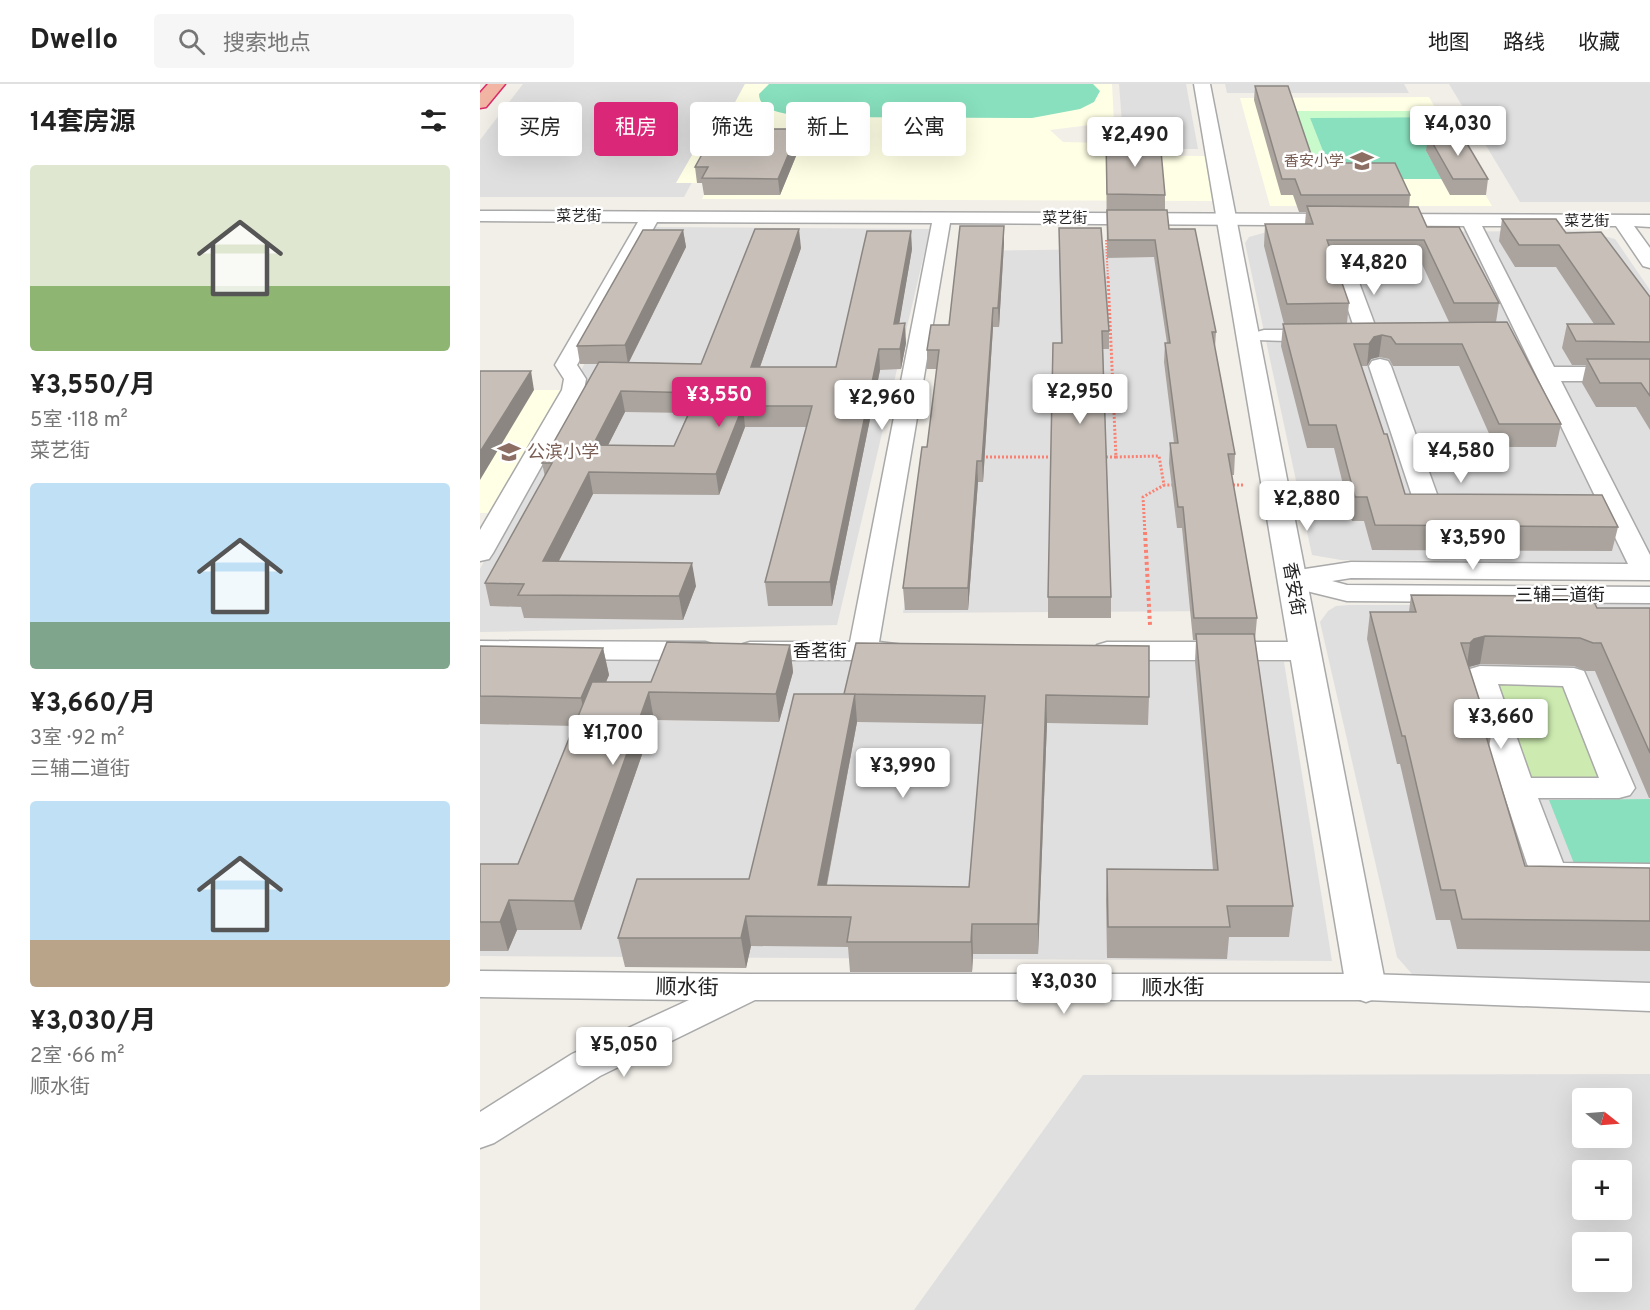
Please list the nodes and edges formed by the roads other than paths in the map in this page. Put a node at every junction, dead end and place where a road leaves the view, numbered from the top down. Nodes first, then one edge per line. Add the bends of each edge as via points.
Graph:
1 (497, 84) edge
2 (1202, 84) edge
3 (480, 103) edge
4 (480, 216) edge
5 (651, 216) junction
6 (942, 218) junction
7 (1227, 219) junction
8 (1470, 220) junction
9 (1621, 221) junction
10 (1650, 221) edge
11 (1650, 262) edge
12 (1344, 269) edge
13 (1504, 335) edge
14 (1527, 335) junction
15 (1264, 336) dead end
16 (1368, 336) junction
17 (1390, 336) edge
18 (1380, 366) dead end
19 (1546, 374) junction
20 (1650, 374) edge
21 (1473, 505) edge
22 (480, 553) edge
23 (1292, 579) junction
24 (1649, 587) edge
25 (480, 650) edge
26 (863, 651) junction
27 (921, 651) edge
28 (1082, 651) edge
29 (1305, 651) junction
30 (1517, 788) junction
31 (1650, 876) edge
32 (480, 984) edge
33 (749, 987) junction
34 (1366, 987) junction
35 (1650, 997) edge
36 (480, 1132) edge

1 - 3 highway
2 - 7 street, 香安街
4 - 5 street, 菜艺街
5 - 6 street, 菜艺街
5 - 22 street via 566,365 575,379 573,390
6 - 7 street, 菜艺街
6 - 26 street
7 - 8 street, 菜艺街
7 - 23 street, 香安街
8 - 9 street, 菜艺街
8 - 14 street
9 - 10 street, 菜艺街
9 - 11 street
12 - 16 street
13 - 14 street
14 - 19 street
15 - 16 street
16 - 17 street
18 - 21 street via 1428,505
19 - 20 street
19 - 24 street via 1600,506
23 - 24 street, 三辅二道街 via 1347,593
23 - 29 street, 香安街
25 - 26 street, 香茗街
26 - 27 street, 香茗街
28 - 29 street
29 - 34 street, 香安街
30 - 30 street via 1480,675 1574,676 1619,788
30 - 31 street via 1544,864 1551,872
32 - 33 street, 顺水街
33 - 34 street, 顺水街
33 - 36 street via 586,1065
34 - 35 street, 顺水街

